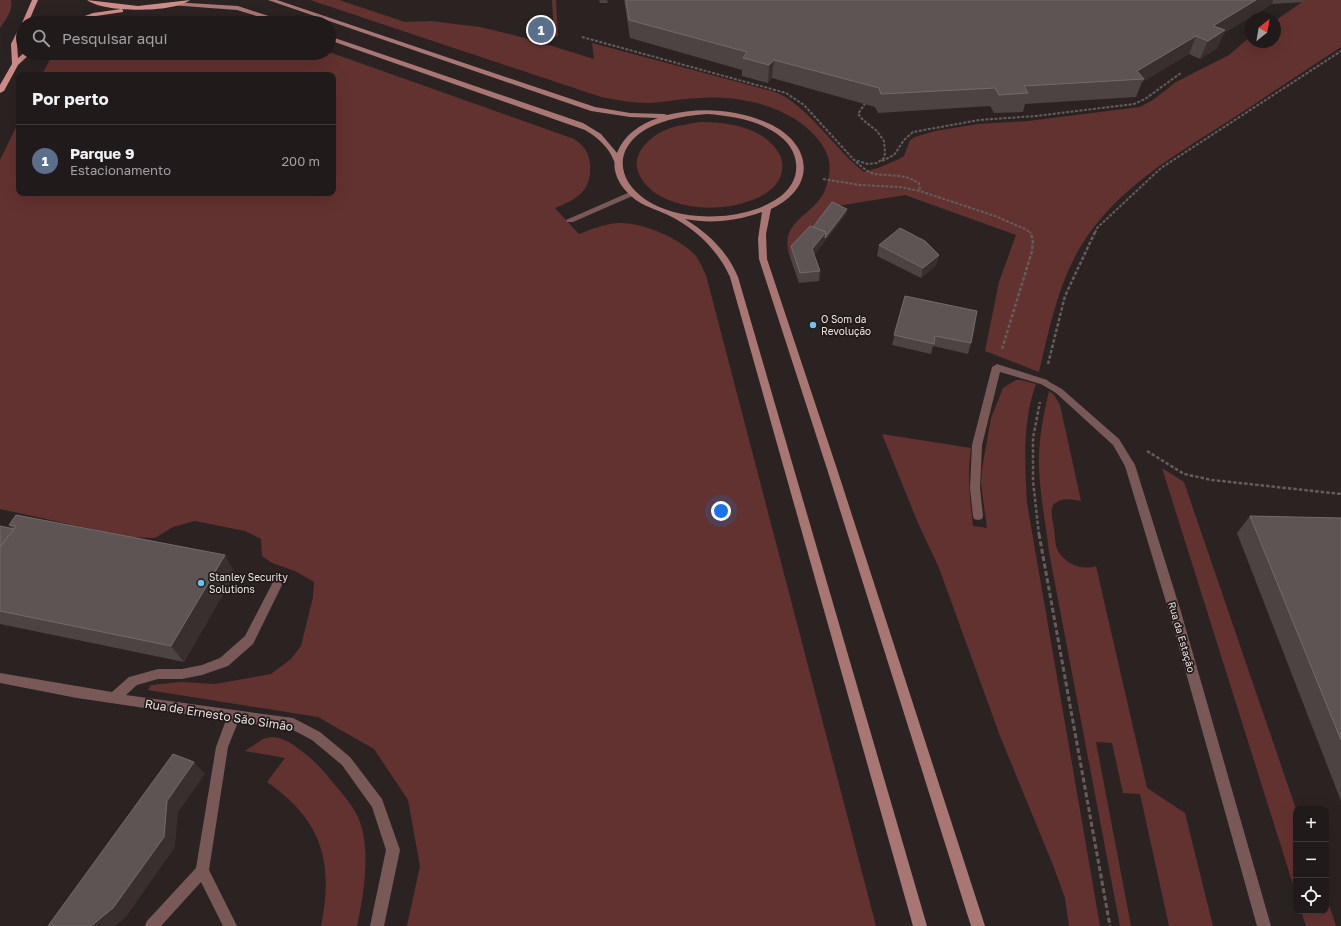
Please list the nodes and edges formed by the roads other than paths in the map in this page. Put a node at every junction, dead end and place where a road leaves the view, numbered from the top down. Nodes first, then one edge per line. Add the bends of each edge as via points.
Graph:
1 (35, 0) edge
2 (90, 0) edge
3 (187, 0) edge
4 (271, 0) edge
5 (172, 4) junction
6 (136, 8) junction
7 (28, 16) edge
8 (88, 16) edge
9 (264, 16) edge
10 (318, 16) edge
11 (336, 22) edge
12 (16, 40) edge
13 (336, 40) edge
14 (20, 60) edge
15 (15, 64) junction
16 (0, 91) edge
17 (670, 116) junction
18 (618, 161) junction
19 (633, 194) junction
20 (767, 208) junction
21 (670, 213) junction
22 (570, 220) dead end
23 (978, 516) dead end
24 (277, 585) dead end
25 (0, 678) edge
26 (114, 698) junction
27 (234, 716) junction
28 (202, 871) junction
29 (152, 926) edge
30 (230, 926) edge
31 (377, 926) edge
32 (920, 926) edge
33 (978, 926) edge
34 (1264, 926) edge

1 - 7 main road
2 - 6 main road via 115,7
3 - 5 main road
4 - 10 main road
5 - 6 main road
5 - 9 main road via 238,8
6 - 8 main road
11 - 17 main road via 594,109 630,115
12 - 15 main road
13 - 18 main road via 580,124 605,139
14 - 15 main road
15 - 16 main road
17 - 18 main road via 634,134 623,146
17 - 20 main road via 695,112 733,114 767,125 784,136 799,158 800,174 798,182 786,196
18 - 19 main road via 621,178
19 - 21 main road via 649,205
19 - 22 street
20 - 21 main road via 753,214 720,219 692,218
20 - 33 main road via 761,228 763,259
21 - 32 main road via 696,229 714,245 729,263 734,277
23 - 34 street, Rua da Estação via 975,488 977,445 997,367 1045,376 1116,442 1130,465 1175,612
24 - 26 street via 249,640 224,662 202,670 182,674 158,674 134,681
25 - 26 street, Rua de Ernesto São Simão
26 - 27 street, Rua de Ernesto São Simão
27 - 28 street via 222,747
27 - 31 street, Rua de Ernesto São Simão via 293,724 316,736 346,761 377,803 393,850
28 - 29 street
28 - 30 street

